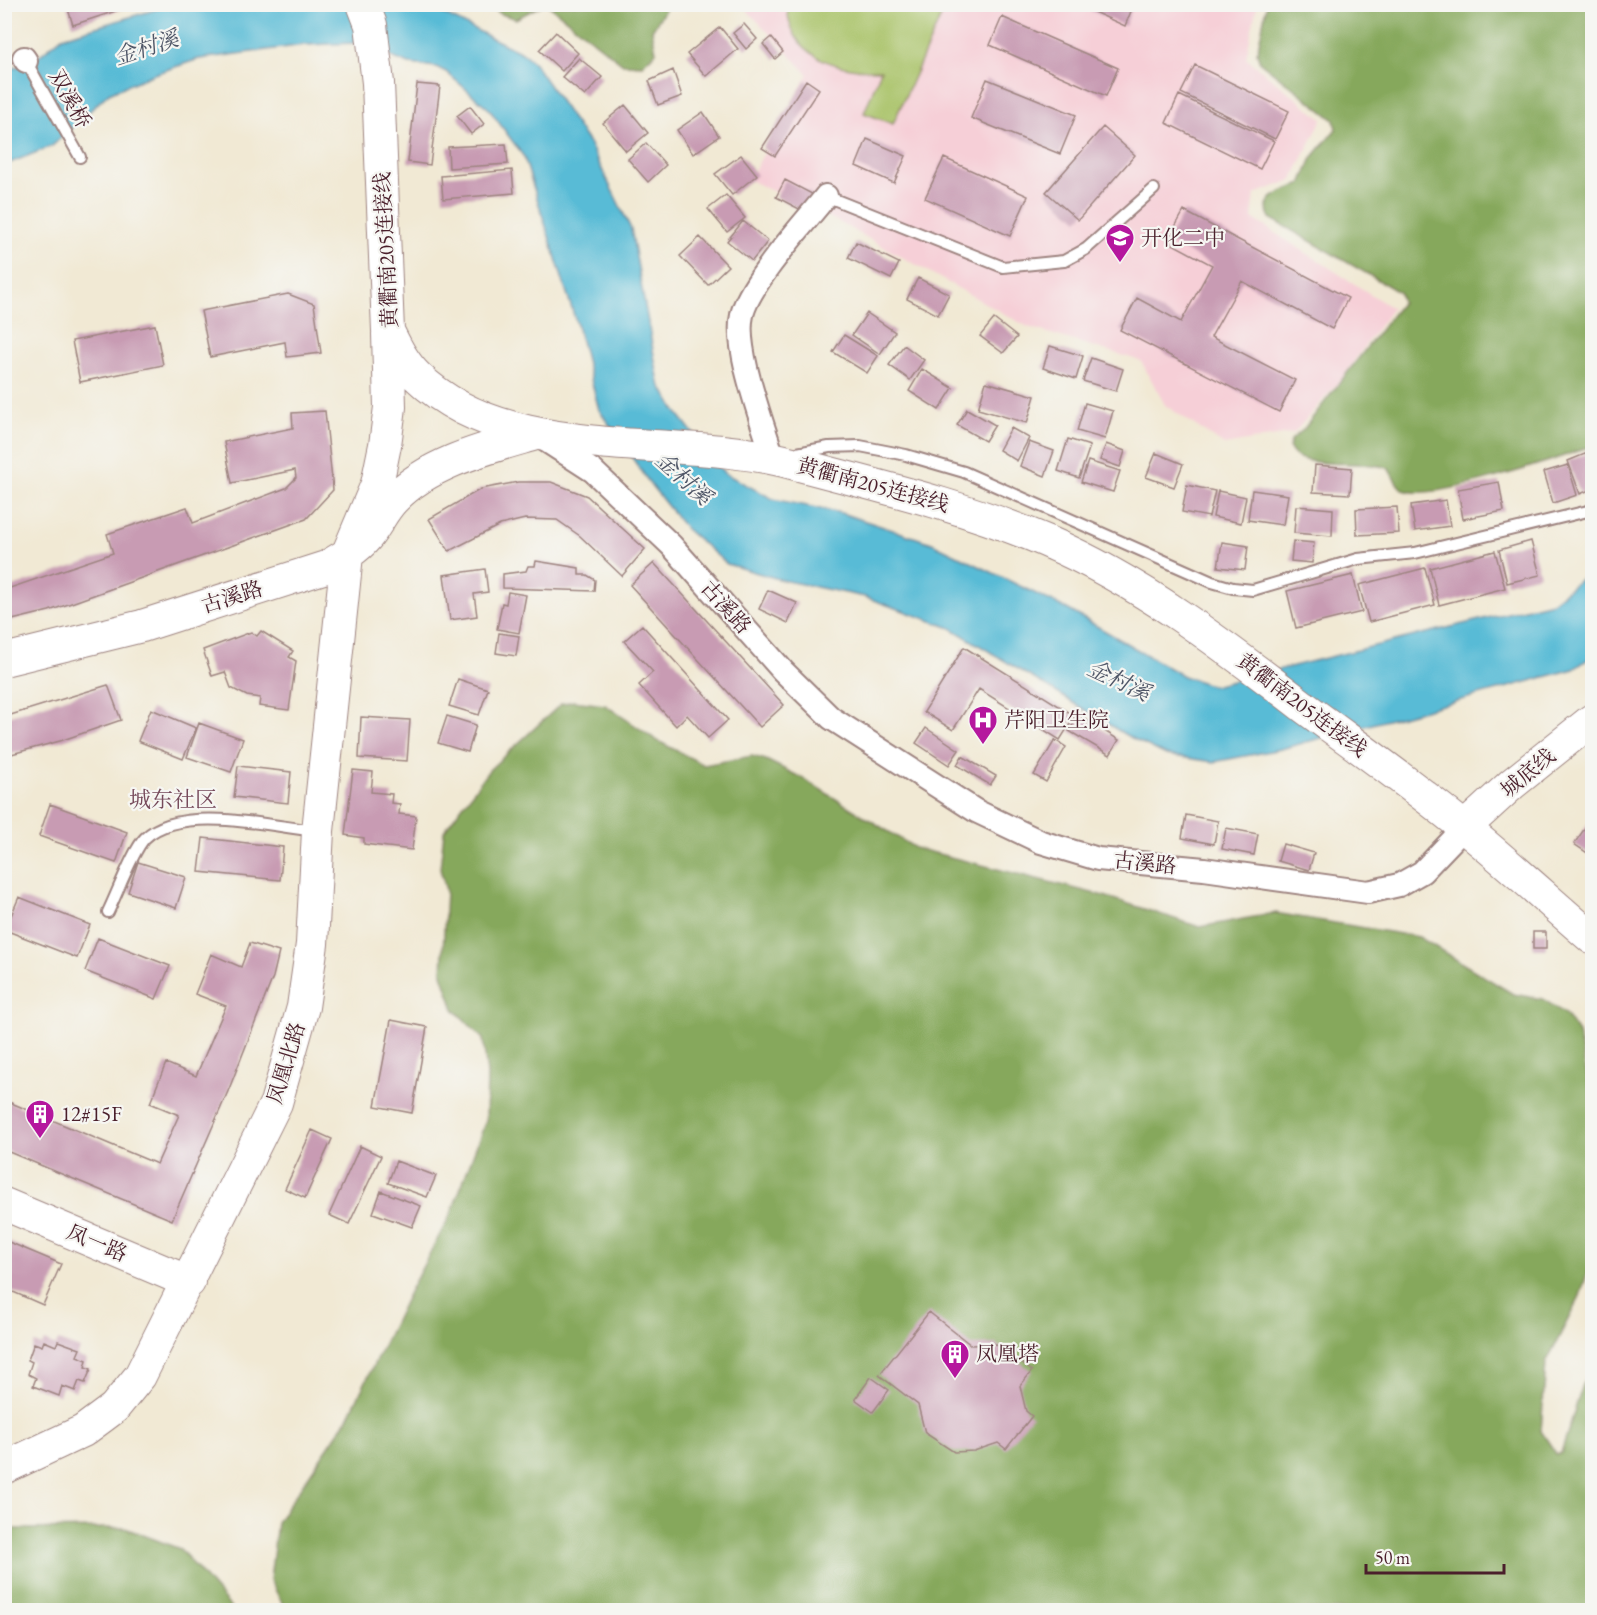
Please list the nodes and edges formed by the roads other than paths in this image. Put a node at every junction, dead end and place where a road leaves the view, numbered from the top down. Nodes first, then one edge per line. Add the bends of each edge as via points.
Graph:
1 (363, 4) edge
2 (25, 59) dead end
3 (80, 157) dead end
4 (1154, 189) dead end
5 (826, 196) joint
6 (388, 331) junction
7 (536, 434) junction
8 (773, 458) junction
9 (1593, 510) edge
10 (347, 555) junction
11 (4, 660) edge
12 (1593, 720) edge
13 (1464, 828) junction
14 (318, 831) junction
15 (108, 912) dead end
16 (1593, 938) edge
17 (4, 1204) edge
18 (189, 1282) junction
19 (4, 1468) edge

1 - 6 main road, 黄衢南205连接线 via 371,26 377,72
2 - 3 lane, 双溪桥
4 - 5 lane via 1086,249 1064,261 1003,267
5 - 8 street via 752,292 742,315 740,342
6 - 7 main road, 黄衢南205连接线 via 400,356 416,376 443,398 483,418
6 - 10 main road, 凤凰北路 via 390,407 385,445 377,484
7 - 8 main road, 黄衢南205连接线
7 - 10 main road, 古溪路 via 472,453 418,480 394,499 366,538
7 - 13 street, 古溪路 via 593,471 662,537 783,671 831,718 976,811 1041,842 1098,859 1368,892 1399,885 1422,872
8 - 9 lane via 830,447 860,446 906,455 964,472 1212,582 1253,590 1358,558 1415,553
8 - 13 main road, 黄衢南205连接线 via 937,502 1048,542 1130,583 1222,644
10 - 11 main road, 古溪路 via 326,567 142,626
10 - 14 main road, 凤凰北路
12 - 13 main road, 城底线
13 - 16 main road, 黄衢南205连接线
14 - 15 lane via 215,819 193,820 153,831 143,840
14 - 18 main road, 凤凰北路 via 312,944 303,1007 290,1058 276,1103
17 - 18 main road, 凤一路
18 - 19 main road, 凤凰北路 via 140,1376 114,1408 83,1431

